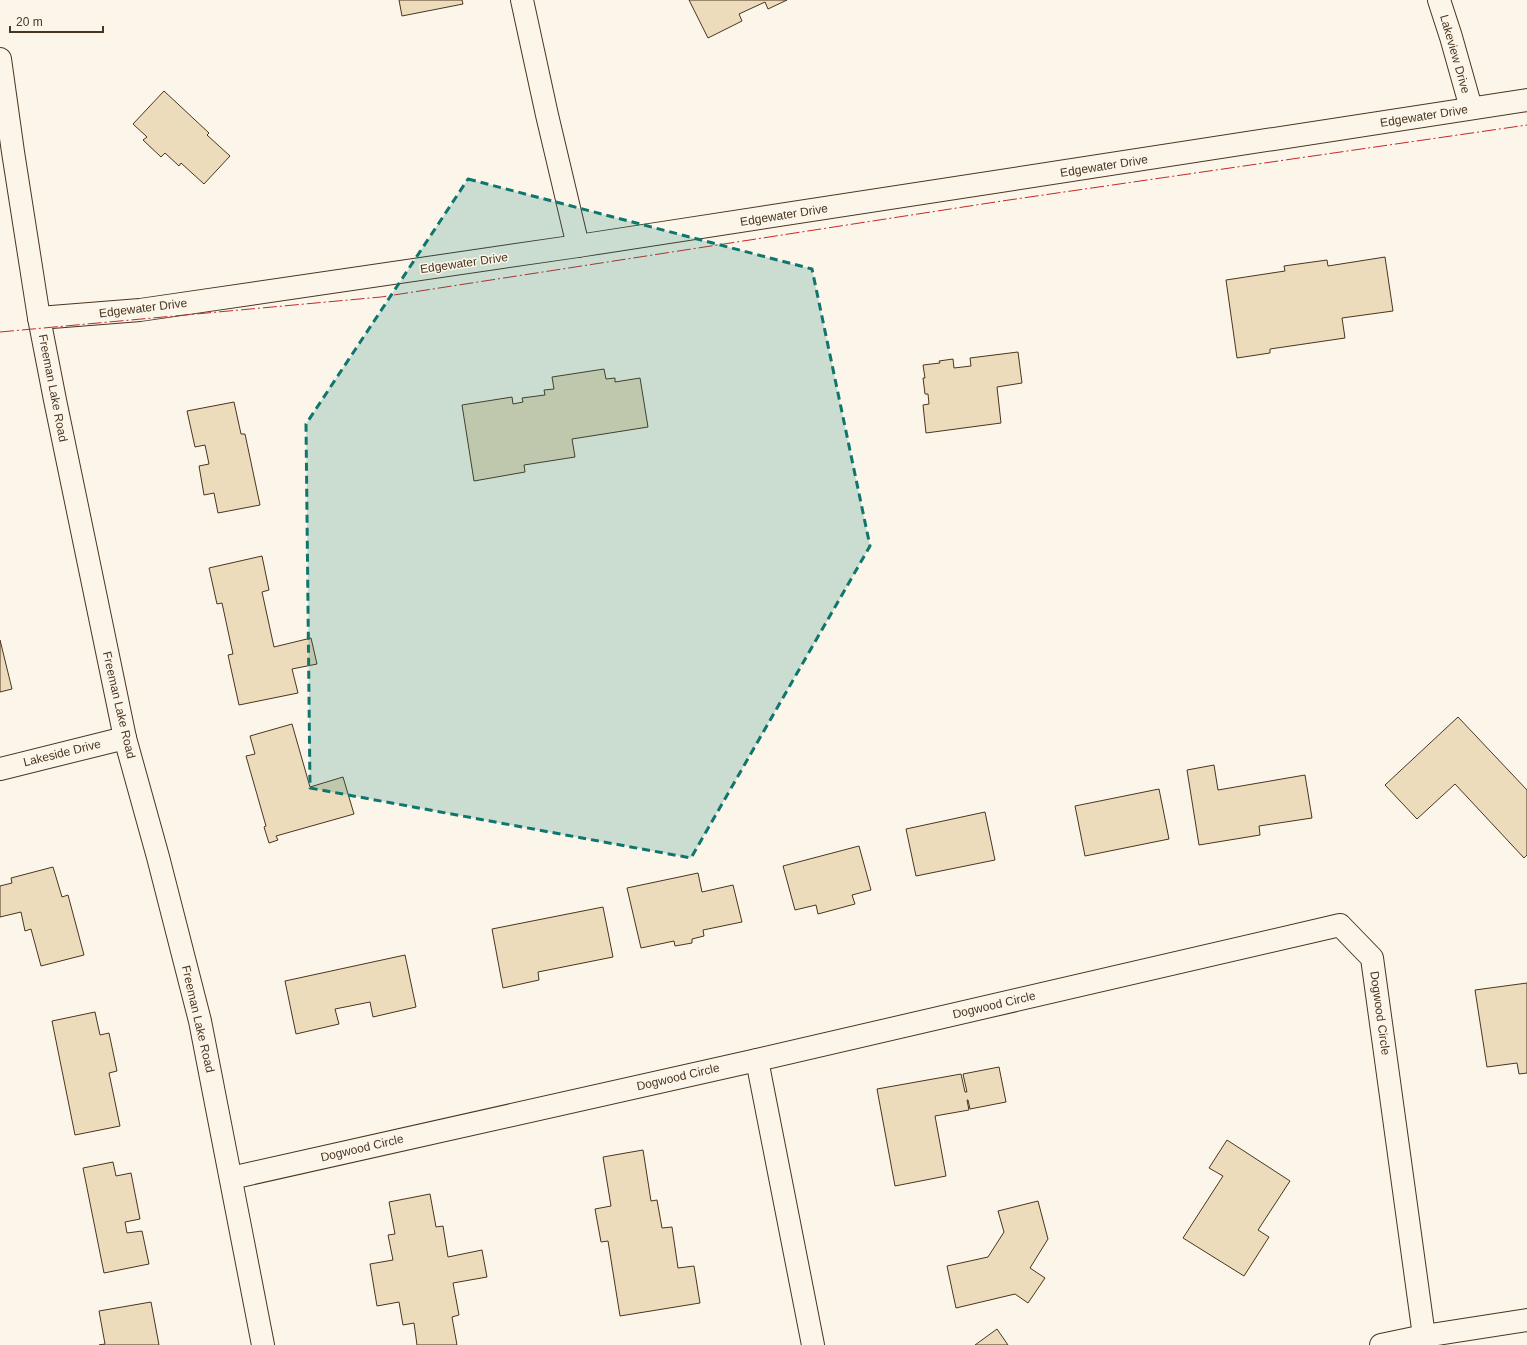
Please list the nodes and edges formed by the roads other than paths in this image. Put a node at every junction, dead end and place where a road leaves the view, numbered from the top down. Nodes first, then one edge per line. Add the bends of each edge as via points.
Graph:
1 (522, 0) edge
2 (1439, 0) edge
3 (0, 59) edge
4 (1527, 100) edge
5 (1471, 108) junction
6 (578, 246) junction
7 (39, 318) junction
8 (125, 738) junction
9 (0, 769) edge
10 (757, 1060) junction
11 (231, 1178) junction
12 (1527, 1320) edge
13 (1424, 1336) junction
14 (263, 1345) edge
15 (813, 1345) edge
16 (1381, 1345) edge

1 - 6 street
2 - 5 street, Lakeview Drive
3 - 7 street, Freeman Lake Road
4 - 5 street, Edgewater Drive
5 - 6 street, Edgewater Drive via 876,202
6 - 7 street, Edgewater Drive via 140,310
7 - 8 street, Freeman Lake Road
8 - 9 street, Lakeside Drive
8 - 11 street, Freeman Lake Road via 200,1021
10 - 11 street, Dogwood Circle
10 - 13 street, Dogwood Circle via 1340,925 1372,958
10 - 15 street
11 - 14 street, Freeman Lake Road
12 - 13 street
13 - 16 street

